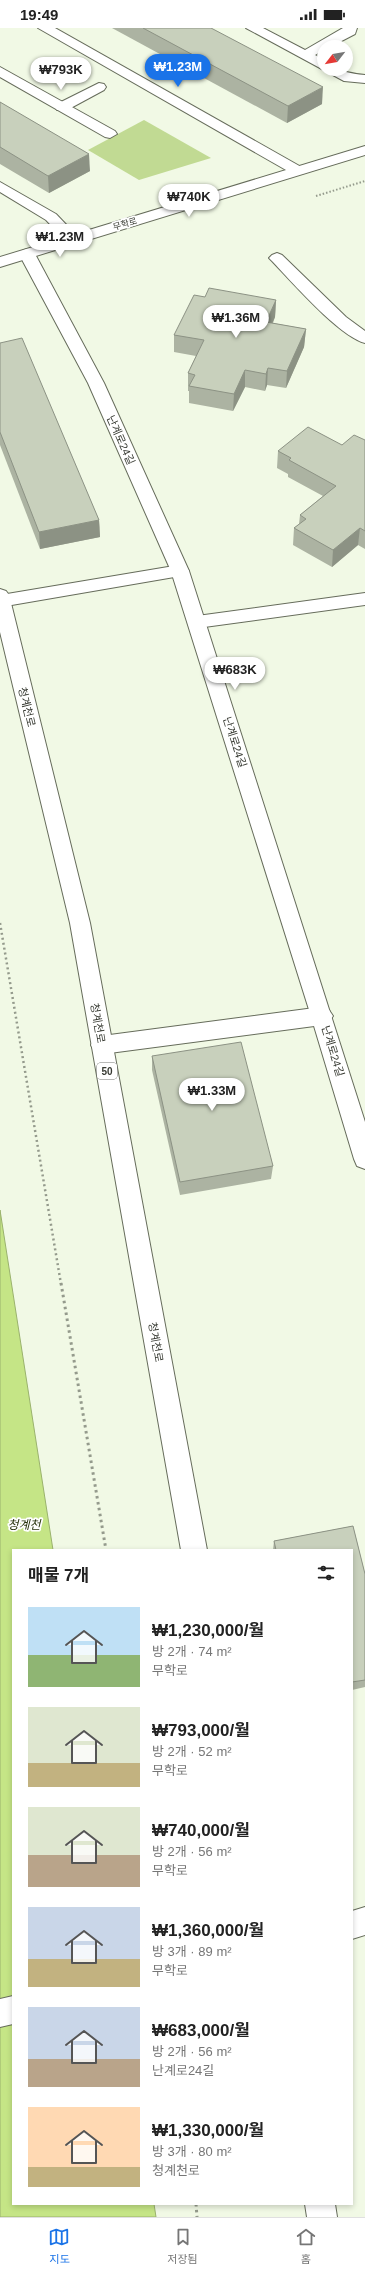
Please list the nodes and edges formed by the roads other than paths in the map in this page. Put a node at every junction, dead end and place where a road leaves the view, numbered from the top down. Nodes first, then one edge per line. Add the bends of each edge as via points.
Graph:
1 (45, 28) edge
2 (253, 28) edge
3 (350, 28) edge
4 (306, 55) junction
5 (317, 61) edge
6 (0, 71) edge
7 (345, 76) edge
8 (365, 79) edge
9 (99, 87) dead end
10 (62, 106) junction
11 (110, 134) dead end
12 (365, 150) edge
13 (298, 171) junction
14 (0, 186) edge
15 (72, 240) junction
16 (27, 254) junction
17 (277, 258) dead end
18 (0, 262) edge
19 (365, 338) edge
20 (180, 571) junction
21 (1, 598) edge
22 (365, 599) edge
23 (197, 622) junction
24 (322, 1016) junction
25 (102, 1045) junction
26 (365, 1159) edge
27 (194, 1549) edge
28 (365, 1921) edge
29 (353, 1925) edge
30 (12, 2010) edge
31 (0, 2013) edge
32 (320, 2205) edge
33 (322, 2217) edge

1 - 13 street
2 - 4 street
3 - 4 street via 350,31
4 - 5 street
6 - 10 street
7 - 8 street
9 - 10 street
10 - 11 street
12 - 13 street, 무학로
13 - 15 street, 무학로
14 - 15 street via 51,217
15 - 16 street, 무학로
16 - 18 street, 무학로
16 - 20 street, 난계로24길 via 96,383
17 - 19 street via 340,320
20 - 21 street
20 - 23 street, 난계로24길
21 - 25 street, 청계천로 / 50 via 80,923
22 - 23 street
23 - 24 street, 난계로24길
24 - 25 street
24 - 26 street, 난계로24길
25 - 27 street, 청계천로 / 50
28 - 29 street
30 - 31 street
32 - 33 street

